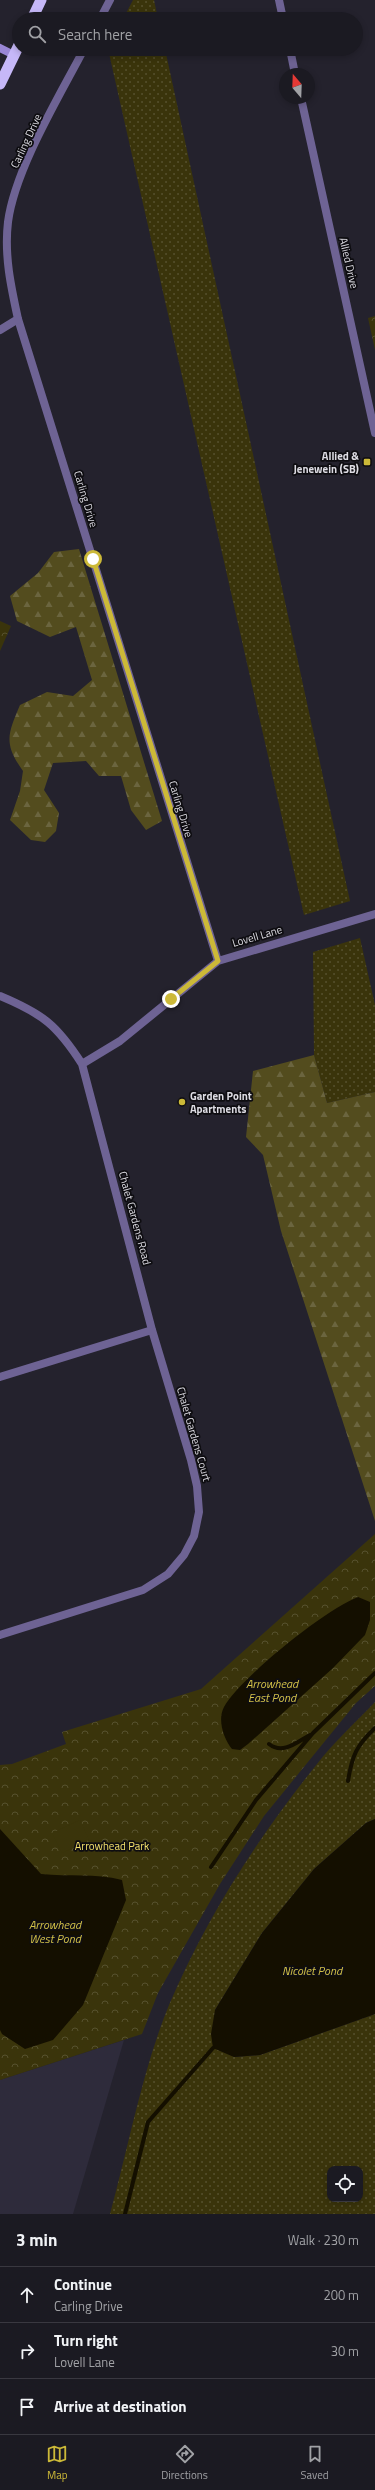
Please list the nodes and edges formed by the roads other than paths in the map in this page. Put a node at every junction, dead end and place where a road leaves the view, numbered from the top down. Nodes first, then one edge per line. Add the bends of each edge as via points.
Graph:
1 (41, 0) edge
2 (110, 0) edge
3 (279, 0) edge
4 (35, 12) edge
5 (104, 12) edge
6 (282, 12) edge
7 (0, 48) edge
8 (12, 49) edge
9 (14, 56) edge
10 (81, 56) edge
11 (291, 56) edge
12 (294, 68) edge
13 (0, 84) edge
14 (302, 104) edge
15 (18, 319) junction
16 (0, 330) edge
17 (372, 403) edge
18 (375, 433) edge
19 (375, 914) edge
20 (218, 961) junction
21 (0, 996) edge
22 (82, 1064) junction
23 (152, 1330) junction
24 (0, 1377) edge
25 (0, 1635) edge

1 - 4 highway
2 - 5 street
3 - 6 street
7 - 8 main road
9 - 13 highway
10 - 15 street, Carling Drive via 23,173 10,215 7,261
11 - 12 street
14 - 17 street, Allied Drive
15 - 16 street
15 - 20 street, Carling Drive
17 - 18 street, Allied Drive
19 - 20 street, Lovell Lane
20 - 22 street, Lovell Lane via 120,1041
21 - 22 street, Chalet Gardens Road via 44,1017 65,1038
22 - 23 street, Chalet Gardens Road
23 - 24 street
23 - 25 street, Chalet Gardens Court via 198,1486 199,1512 194,1536 184,1555 168,1574 143,1590

